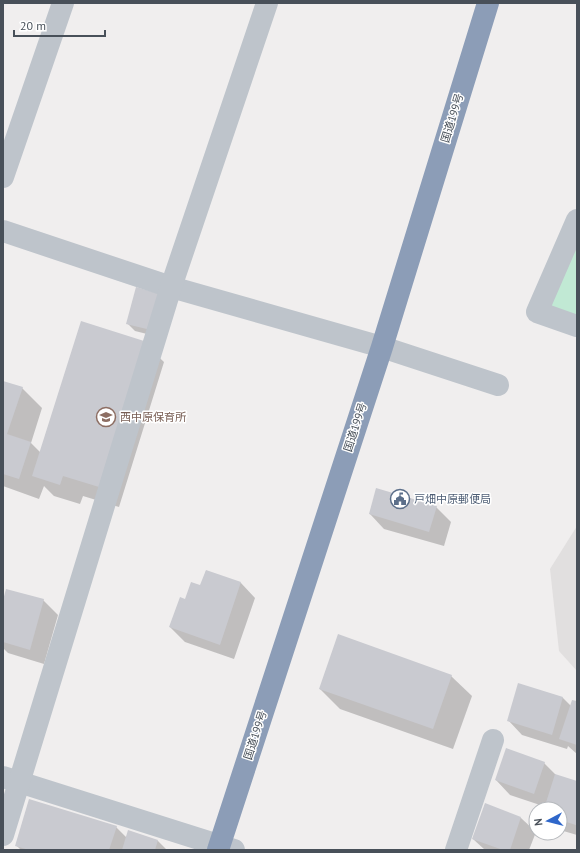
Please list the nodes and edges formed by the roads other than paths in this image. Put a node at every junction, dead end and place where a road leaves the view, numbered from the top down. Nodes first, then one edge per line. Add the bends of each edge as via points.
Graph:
1 (63, 3) edge
2 (267, 3) edge
3 (488, 3) edge
4 (3, 177) edge
5 (577, 220) edge
6 (3, 231) edge
7 (171, 287) junction
8 (577, 326) edge
9 (382, 347) junction
10 (498, 385) dead end
11 (493, 740) dead end
12 (11, 780) edge
13 (3, 835) edge
14 (224, 848) edge
15 (456, 850) edge

1 - 4 street
2 - 7 street
3 - 9 highway, 国道199号
5 - 8 street via 537,312
6 - 7 street
7 - 9 street
7 - 12 street
9 - 10 street
9 - 14 highway, 国道199号
11 - 15 street
12 - 13 street
12 - 14 street

